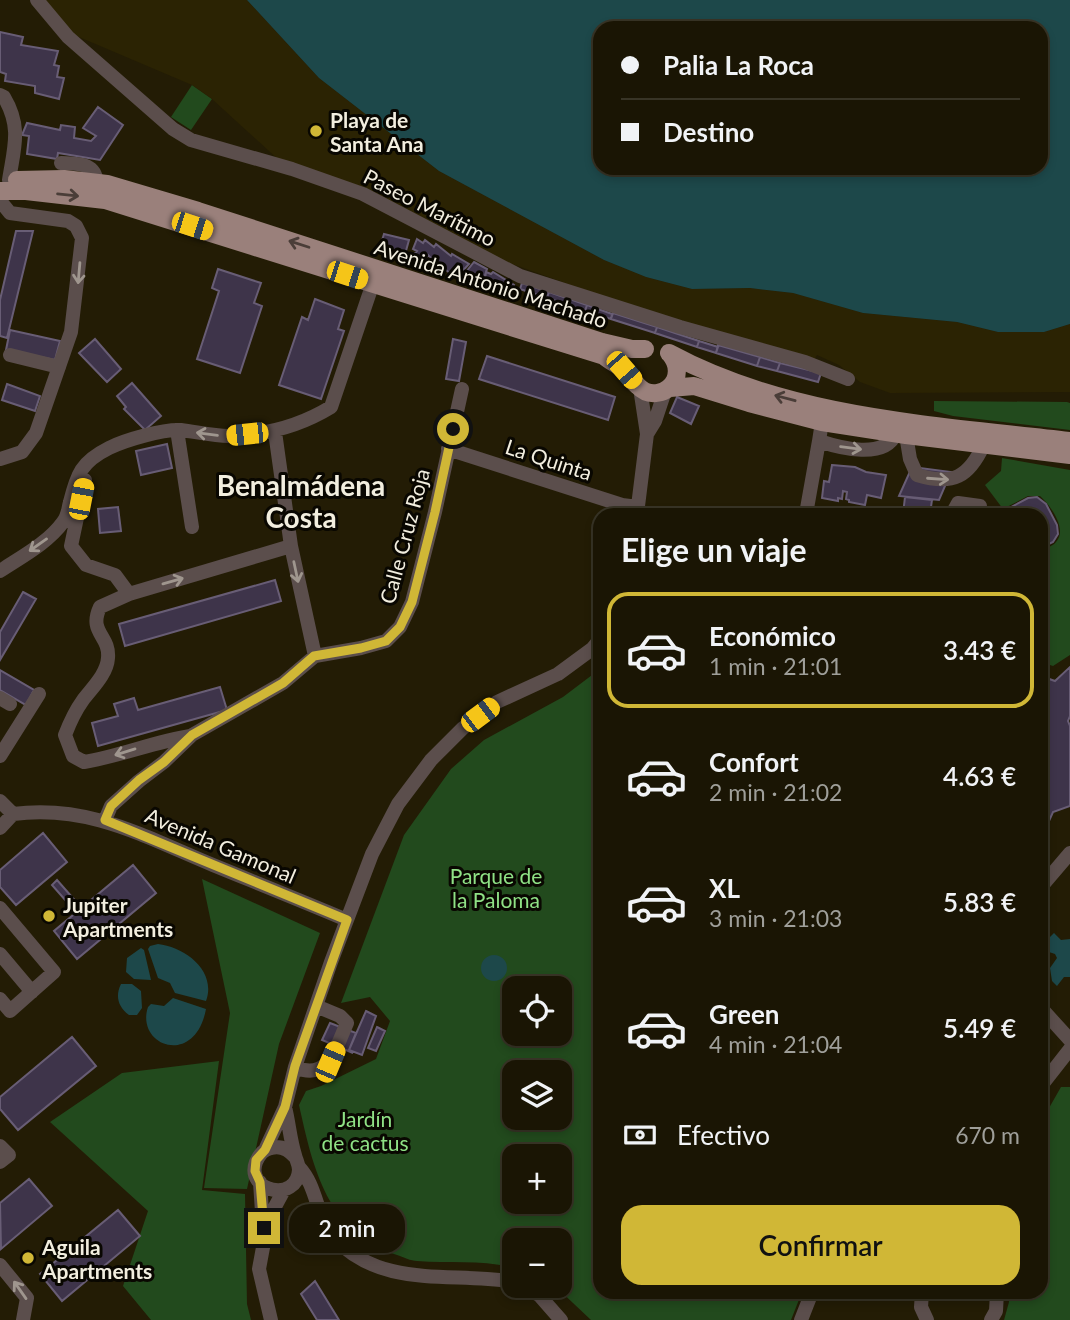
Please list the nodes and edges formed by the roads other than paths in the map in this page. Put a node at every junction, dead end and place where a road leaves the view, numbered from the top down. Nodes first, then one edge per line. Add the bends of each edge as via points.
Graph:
1 (37, 0) edge
2 (0, 95) edge
3 (61, 163) dead end
4 (97, 183) junction
5 (2, 186) edge
6 (1, 202) edge
7 (0, 207) edge
8 (373, 283) junction
9 (645, 349) junction
10 (670, 354) junction
11 (10, 355) dead end
12 (59, 367) junction
13 (848, 379) dead end
14 (462, 389) dead end
15 (668, 389) junction
16 (638, 390) junction
17 (822, 422) junction
18 (177, 430) junction
19 (275, 432) junction
20 (647, 434) junction
21 (901, 434) junction
22 (819, 441) junction
23 (1070, 441) edge
24 (984, 444) junction
25 (448, 449) junction
26 (1070, 454) edge
27 (0, 459) edge
28 (81, 468) junction
29 (980, 506) dead end
30 (630, 508) edge
31 (637, 508) edge
32 (807, 508) edge
33 (955, 508) edge
34 (192, 527) dead end
35 (291, 546) junction
36 (0, 571) edge
37 (129, 594) junction
38 (593, 648) edge
39 (314, 656) junction
40 (39, 694) dead end
41 (192, 735) junction
42 (0, 756) edge
43 (0, 801) edge
44 (13, 814) junction
45 (105, 820) junction
46 (0, 828) edge
47 (1070, 853) edge
48 (1048, 879) edge
49 (0, 908) edge
50 (347, 920) junction
51 (0, 954) edge
52 (32, 992) junction
53 (0, 999) edge
54 (316, 1006) junction
55 (1048, 1016) edge
56 (1070, 1040) edge
57 (1070, 1049) edge
58 (295, 1066) junction
59 (1048, 1077) edge
60 (285, 1107) junction
61 (0, 1146) edge
62 (265, 1150) junction
63 (0, 1162) edge
64 (297, 1162) junction
65 (260, 1182) junction
66 (286, 1189) junction
67 (319, 1209) junction
68 (264, 1228) junction
69 (0, 1265) edge
70 (502, 1281) edge
71 (542, 1298) edge
72 (809, 1299) edge
73 (922, 1299) edge
74 (997, 1299) edge
75 (23, 1320) edge
76 (271, 1320) edge
77 (561, 1320) edge
78 (801, 1320) edge
79 (927, 1320) edge
80 (991, 1320) edge

1 - 13 street, Paseo Marítimo via 68,37 173,130 191,140 363,194 520,276
2 - 5 street via 11,109 16,142
3 - 4 street via 86,165 96,173
4 - 5 main road, Avenida Antonio Machado via 64,179
9 -> 4 main road, Avenida Antonio Machado via 602,342 198,211
5 - 6 street
5 -> 8 main road, Avenida Antonio Machado via 105,200
6 - 7 street
6 -> 12 street via 10,213 68,222 80,231 71,332
8 - 16 main road, Avenida Antonio Machado via 604,356 624,370
8 - 19 street via 331,407
9 - 10 main road
9 - 16 main road via 632,366
10 - 15 main road via 677,367
23 -> 10 main road via 825,408 753,389
11 - 12 street
12 - 27 street via 36,433 22,452
14 - 25 street, Calle Cruz Roja
15 - 16 main road via 652,394
15 - 17 main road via 694,386
15 - 20 street
16 - 20 street
17 - 21 main road
17 - 22 street
19 -> 18 street via 227,436
18 - 28 street via 110,447
18 - 34 street
19 - 35 street
20 - 31 street
22 -> 21 street via 868,450
21 - 24 main road
21 -> 24 street via 917,475 928,479 960,476 972,467
22 - 32 street
24 - 26 main road
25 - 30 street, La Quinta
25 - 39 street, Calle Cruz Roja via 412,602 400,627 386,641
28 -> 36 street via 66,519 51,536
28 - 37 street via 86,475 71,545 86,565 115,575
29 - 33 street via 958,503
37 -> 35 street
35 -> 39 street
41 -> 37 street via 84,762 73,756 66,743 71,720 107,666 106,643 94,618 100,607
38 - 50 street via 558,674 497,702 431,760 398,804 372,854
39 - 41 street via 283,683
40 - 42 street
41 - 45 street via 111,806
43 - 44 street
44 - 45 street, Avenida Gamonal via 61,812
44 - 46 street
45 - 50 street, Avenida Gamonal
47 - 48 street
49 - 52 street via 54,972
50 - 54 street
51 - 52 street
52 - 53 street via 10,1011
54 - 58 street
54 - 58 street via 346,1023 330,1062 317,1070
55 - 56 street
57 - 59 street
58 - 60 street
60 - 62 street
60 - 64 street
61 - 63 street via 9,1155
62 - 64 street via 278,1147 290,1152
62 - 65 street via 256,1160
64 - 66 street via 297,1178
64 - 67 street via 308,1176
65 - 66 street via 272,1191
65 - 68 street
66 - 67 street
66 - 68 street
67 - 70 street via 333,1237 358,1259 412,1276
68 - 76 street via 259,1269
75 -> 69 street via 27,1298
71 - 77 street
72 - 78 street
73 - 79 street
74 - 80 street

